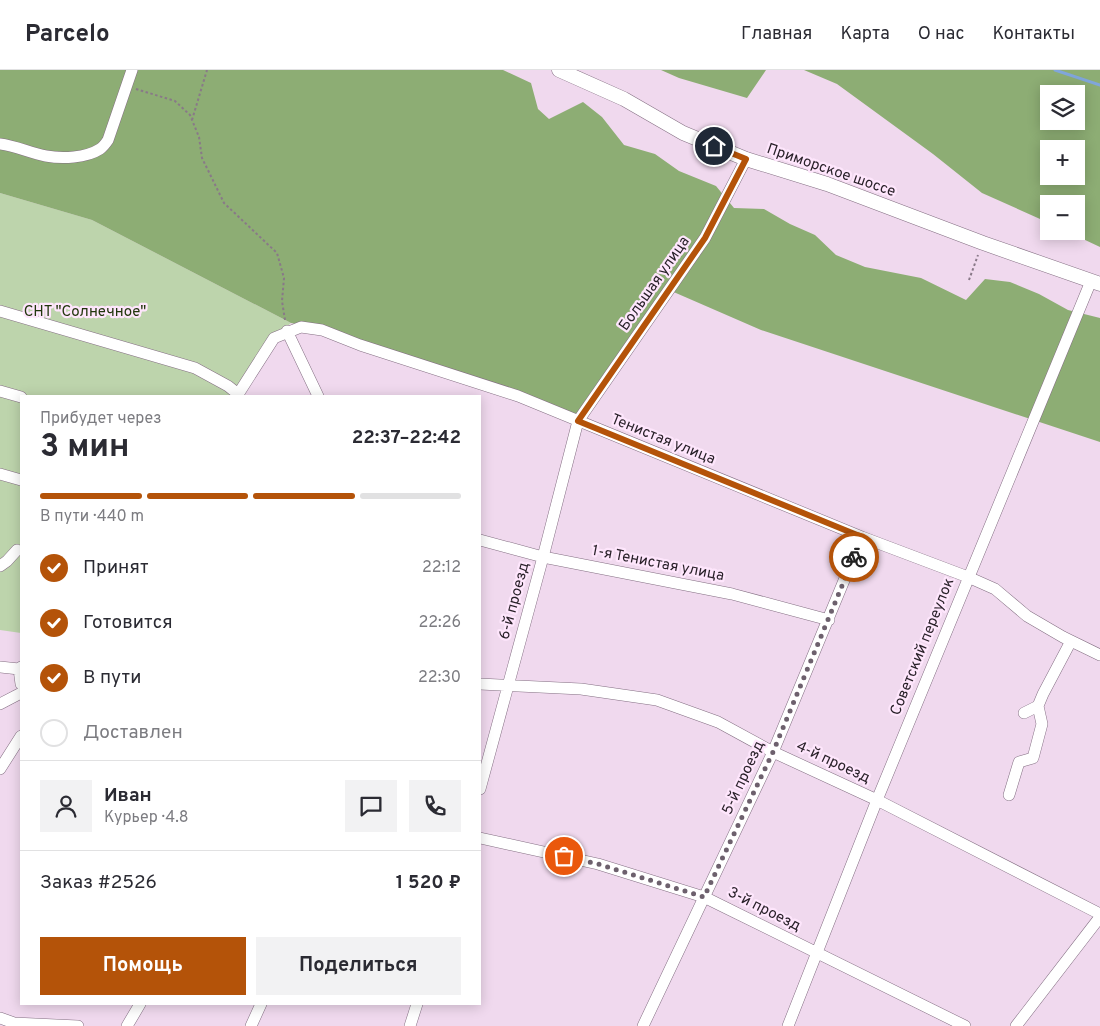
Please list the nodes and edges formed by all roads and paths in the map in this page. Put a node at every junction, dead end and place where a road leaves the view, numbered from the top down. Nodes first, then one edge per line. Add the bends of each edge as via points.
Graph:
1 (132, 70) edge
2 (207, 70) edge
3 (559, 70) edge
4 (127, 86) junction
5 (192, 120) junction
6 (0, 144) edge
7 (746, 159) junction
8 (983, 243) junction
9 (969, 280) dead end
10 (1096, 283) edge
11 (0, 311) edge
12 (287, 331) junction
13 (0, 391) edge
14 (237, 395) edge
15 (318, 395) edge
16 (20, 397) edge
17 (578, 421) junction
18 (0, 474) edge
19 (20, 480) edge
20 (862, 537) junction
21 (481, 540) edge
22 (17, 550) dead end
23 (543, 557) junction
24 (0, 566) edge
25 (968, 577) junction
26 (829, 620) junction
27 (1071, 641) junction
28 (1100, 655) edge
29 (0, 667) edge
30 (20, 668) edge
31 (481, 684) edge
32 (508, 685) junction
33 (20, 694) edge
34 (0, 704) edge
35 (1038, 706) junction
36 (1024, 713) dead end
37 (20, 738) edge
38 (773, 752) junction
39 (0, 770) edge
40 (481, 785) edge
41 (1009, 795) dead end
42 (877, 800) junction
43 (481, 838) edge
44 (704, 897) junction
45 (1100, 915) edge
46 (816, 953) junction
47 (139, 1005) edge
48 (261, 1005) edge
49 (417, 1005) edge
50 (0, 1018) edge
51 (78, 1026) edge
52 (127, 1026) edge
53 (251, 1026) edge
54 (410, 1026) edge
55 (644, 1026) edge
56 (788, 1026) edge
57 (965, 1026) edge
58 (1016, 1026) edge

1 - 4 street
2 - 5 path
3 - 7 main road, Приморское шоссе via 624,99 683,133
4 - 5 path via 175,101
4 - 6 street via 108,140 100,149 65,158
5 - 12 path via 202,158 224,203 277,253 284,278 282,301
7 - 8 main road, Приморское шоссе via 827,184
7 - 17 street, Большая улица via 705,238
8 - 9 path
8 - 10 main road, Приморское шоссе
10 - 25 street, Советский переулок
11 - 14 street via 195,368 228,386
12 - 14 street via 274,338
12 - 15 street
12 - 17 street, Тенистая улица via 301,327 322,330 518,396
13 - 16 street
17 - 20 street, Тенистая улица
17 - 23 street, 6-й проезд
18 - 19 street
20 - 25 street, Тенистая улица
20 - 26 street, 5-й проезд
21 - 23 street, 1-я Тенистая улица
22 - 24 street
23 - 26 street, 1-я Тенистая улица via 732,594
23 - 32 street, 6-й проезд
25 - 27 street, Тенистая улица via 995,589 1027,616
25 - 42 street, Советский переулок
26 - 38 street, 5-й проезд
27 - 28 street, Тенистая улица
27 - 35 street
29 - 30 street
31 - 32 street, 4-й проезд
32 - 38 street, 4-й проезд via 581,689 657,700 718,722
32 - 40 street, 6-й проезд
33 - 34 street
35 - 36 street
35 - 41 street via 1042,724 1033,758 1019,762
37 - 39 street
38 - 42 street, 4-й проезд
38 - 44 street, 5-й проезд
42 - 45 street, 4-й проезд
42 - 46 street, Советский переулок
43 - 44 street, 3-й проезд via 598,864
44 - 46 street, 3-й проезд
44 - 55 street, 5-й проезд
45 - 58 street
46 - 56 street, Советский переулок
46 - 57 street, 3-й проезд
47 - 52 street
48 - 53 street
49 - 54 street
50 - 51 street via 14,1023

